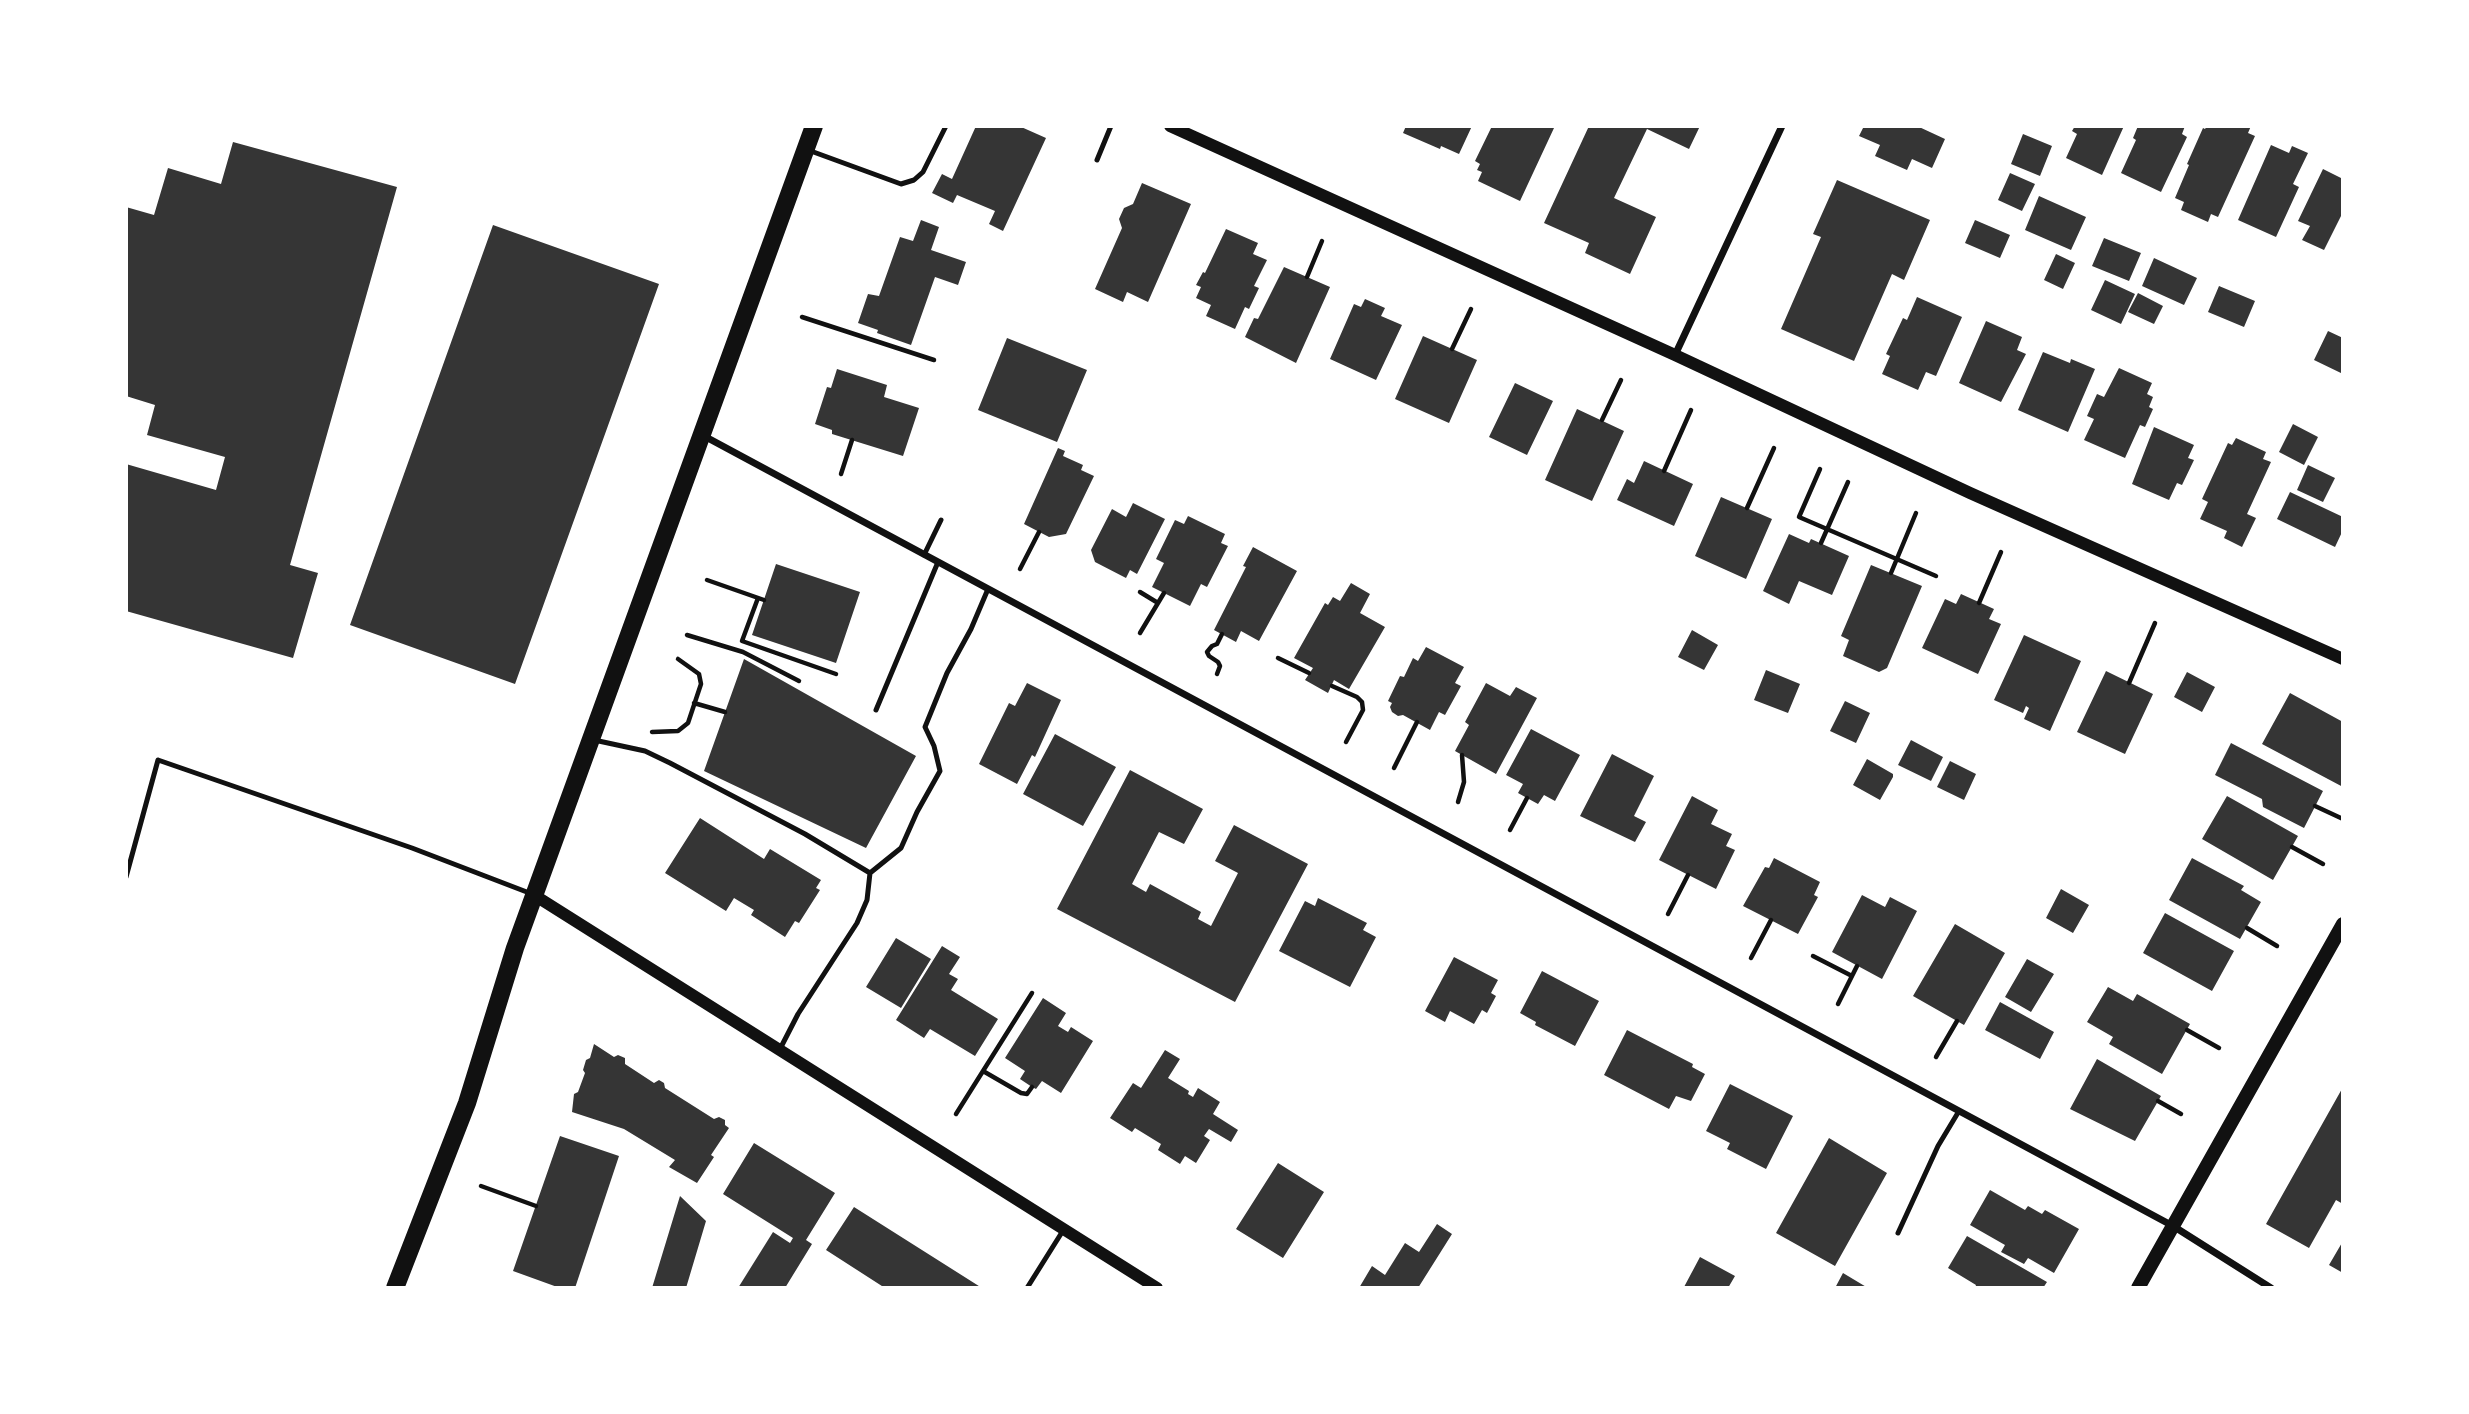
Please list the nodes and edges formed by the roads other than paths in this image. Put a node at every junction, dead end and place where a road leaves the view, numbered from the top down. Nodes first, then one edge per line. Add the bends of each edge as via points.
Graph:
1 (814, 126) edge
2 (946, 126) edge
3 (1111, 126) edge
4 (1170, 126) edge
5 (1782, 126) edge
6 (805, 149) junction
7 (1097, 160) dead end
8 (1675, 355) junction
9 (702, 436) junction
10 (941, 520) dead end
11 (924, 555) junction
12 (938, 562) junction
13 (988, 589) junction
14 (2343, 659) edge
15 (876, 710) dead end
16 (591, 739) junction
17 (870, 873) junction
18 (126, 877) edge
19 (534, 895) junction
20 (2343, 923) edge
21 (780, 1049) junction
22 (1959, 1111) junction
23 (2173, 1226) junction
24 (1064, 1230) junction
25 (1898, 1233) dead end
26 (395, 1288) edge
27 (1027, 1288) edge
28 (1157, 1288) edge
29 (2138, 1288) edge
30 (2271, 1288) edge

1 - 6 main road
2 - 6 lane via 923,172 901,184
3 - 7 lane
4 - 8 street
5 - 8 street
6 - 9 main road
8 - 14 street
9 - 11 street
9 - 16 main road
10 - 11 lane
11 - 12 street
12 - 13 street
12 - 15 lane
13 - 17 lane via 925,727 940,771 901,848
13 - 22 street
16 - 17 lane via 645,751
16 - 19 main road
17 - 21 lane via 867,900 857,923
18 - 19 lane via 158,760
19 - 21 street
19 - 26 main road via 467,1103
20 - 23 main road
21 - 24 street
22 - 23 street
22 - 25 lane
23 - 29 main road
23 - 30 street
24 - 27 lane
24 - 28 street

